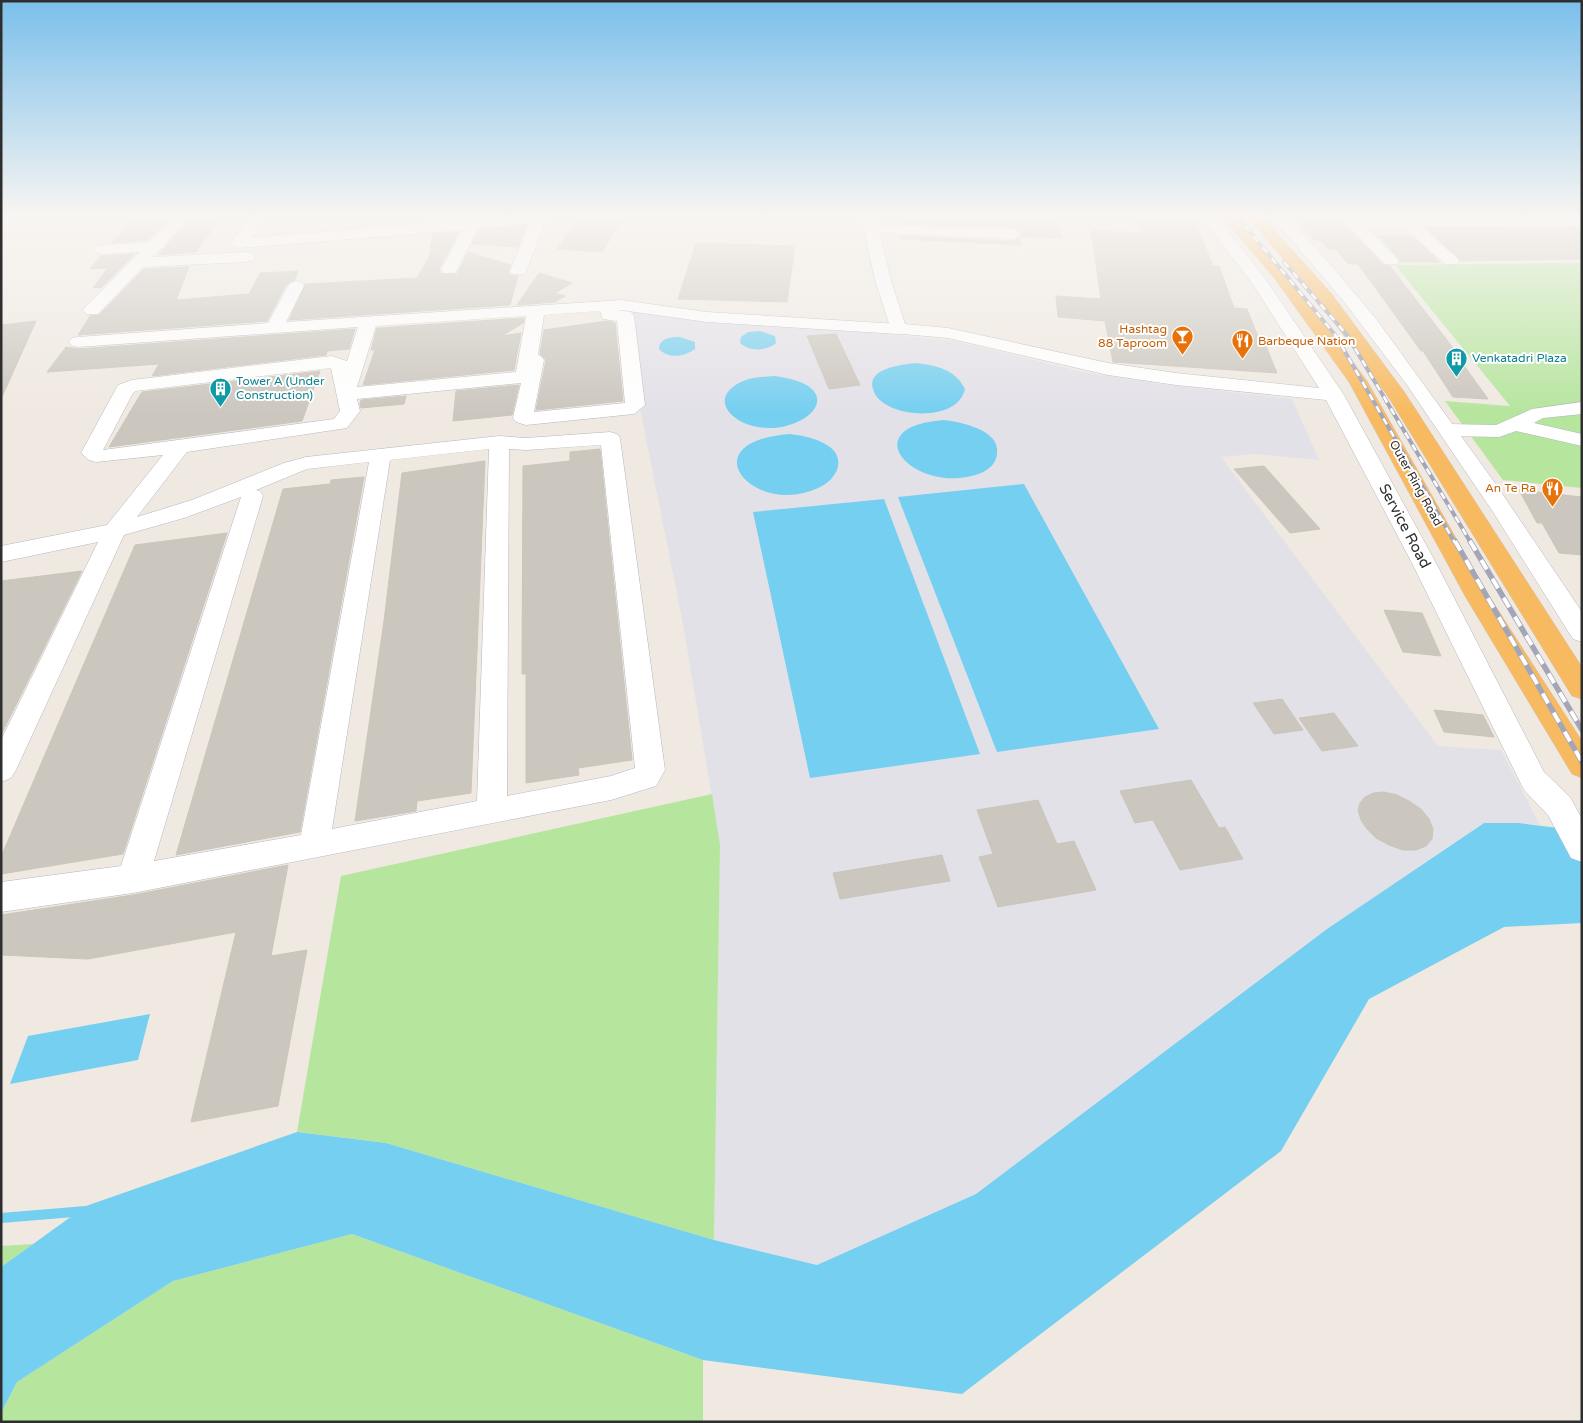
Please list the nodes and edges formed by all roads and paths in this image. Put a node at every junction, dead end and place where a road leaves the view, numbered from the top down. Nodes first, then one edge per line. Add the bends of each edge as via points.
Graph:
1 (120, 281) edge
2 (883, 281) edge
3 (1259, 281) edge
4 (1285, 281) edge
5 (1311, 281) edge
6 (1337, 281) edge
7 (296, 286) dead end
8 (92, 310) dead end
9 (536, 310) junction
10 (608, 310) junction
11 (369, 321) junction
12 (274, 328) junction
13 (898, 329) junction
14 (78, 342) dead end
15 (1334, 395) junction
16 (1582, 408) edge
17 (1513, 424) junction
18 (1448, 430) junction
19 (1582, 440) edge
20 (180, 447) junction
21 (498, 447) junction
22 (380, 460) junction
23 (252, 496) junction
24 (113, 536) junction
25 (1, 554) edge
26 (1, 566) edge
27 (1582, 633) edge
28 (1582, 689) edge
29 (1582, 766) edge
30 (1, 770) edge
31 (492, 811) junction
32 (314, 846) junction
33 (1582, 848) edge
34 (133, 879) junction
35 (1, 897) edge

1 - 8 street
2 - 13 street
3 - 15 street, Service Road
4 - 29 highway, Outer Ring Road via 1358,381 1477,596
5 - 28 highway, Outer Ring Road via 1398,397
6 - 18 street
7 - 12 street
9 - 10 street
9 - 11 street
9 - 11 street via 525,377 351,394 347,387
10 - 10 street via 625,316 635,405 627,410 530,420 523,418 542,329 560,320
10 - 13 street via 621,305 707,317
11 - 12 street
12 - 14 street
13 - 15 street via 948,333 1108,370
15 - 33 street, Service Road via 1420,553 1534,781 1559,806
16 - 17 street via 1539,413
17 - 18 street via 1499,431
17 - 19 street
18 - 27 street via 1527,544
20 - 20 street via 340,424 350,411 339,363 132,386 125,389 91,453 101,456
20 - 24 street
21 - 22 street
21 - 31 street
21 - 31 street via 610,438 650,770 646,777 611,788
22 - 23 street via 312,472
22 - 24 street via 321,461 292,467
22 - 32 street
23 - 24 street via 144,534
23 - 34 street
24 - 25 street
24 - 26 street via 48,558
24 - 30 street
31 - 32 street
32 - 34 street
34 - 35 street

